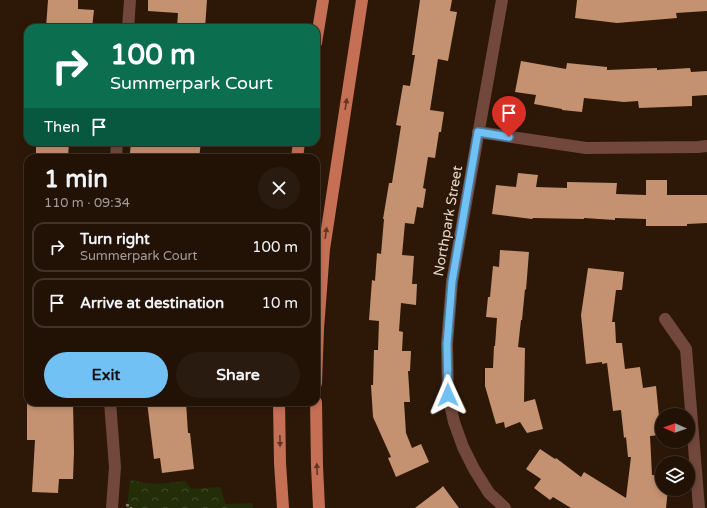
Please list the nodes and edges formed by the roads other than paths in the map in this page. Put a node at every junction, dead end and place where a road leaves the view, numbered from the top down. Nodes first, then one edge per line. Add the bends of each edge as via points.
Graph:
1 (130, 0) edge
2 (323, 0) edge
3 (362, 0) edge
4 (502, 0) edge
5 (128, 24) edge
6 (319, 24) edge
7 (478, 132) junction
8 (707, 146) edge
9 (320, 302) edge
10 (665, 319) dead end
11 (110, 406) edge
12 (279, 406) edge
13 (316, 406) edge
14 (112, 508) edge
15 (283, 508) edge
16 (320, 508) edge
17 (505, 508) edge
18 (699, 508) edge

1 - 5 street
2 - 6 main road
9 -> 3 main road via 324,249
4 - 7 street, Northpark Street
7 - 8 street via 586,148
7 - 17 street, Northpark Street via 452,282 447,344 448,395 454,422 474,470 489,493
10 - 18 street via 686,350
11 - 14 street via 114,467
12 -> 15 main road
16 -> 13 main road

